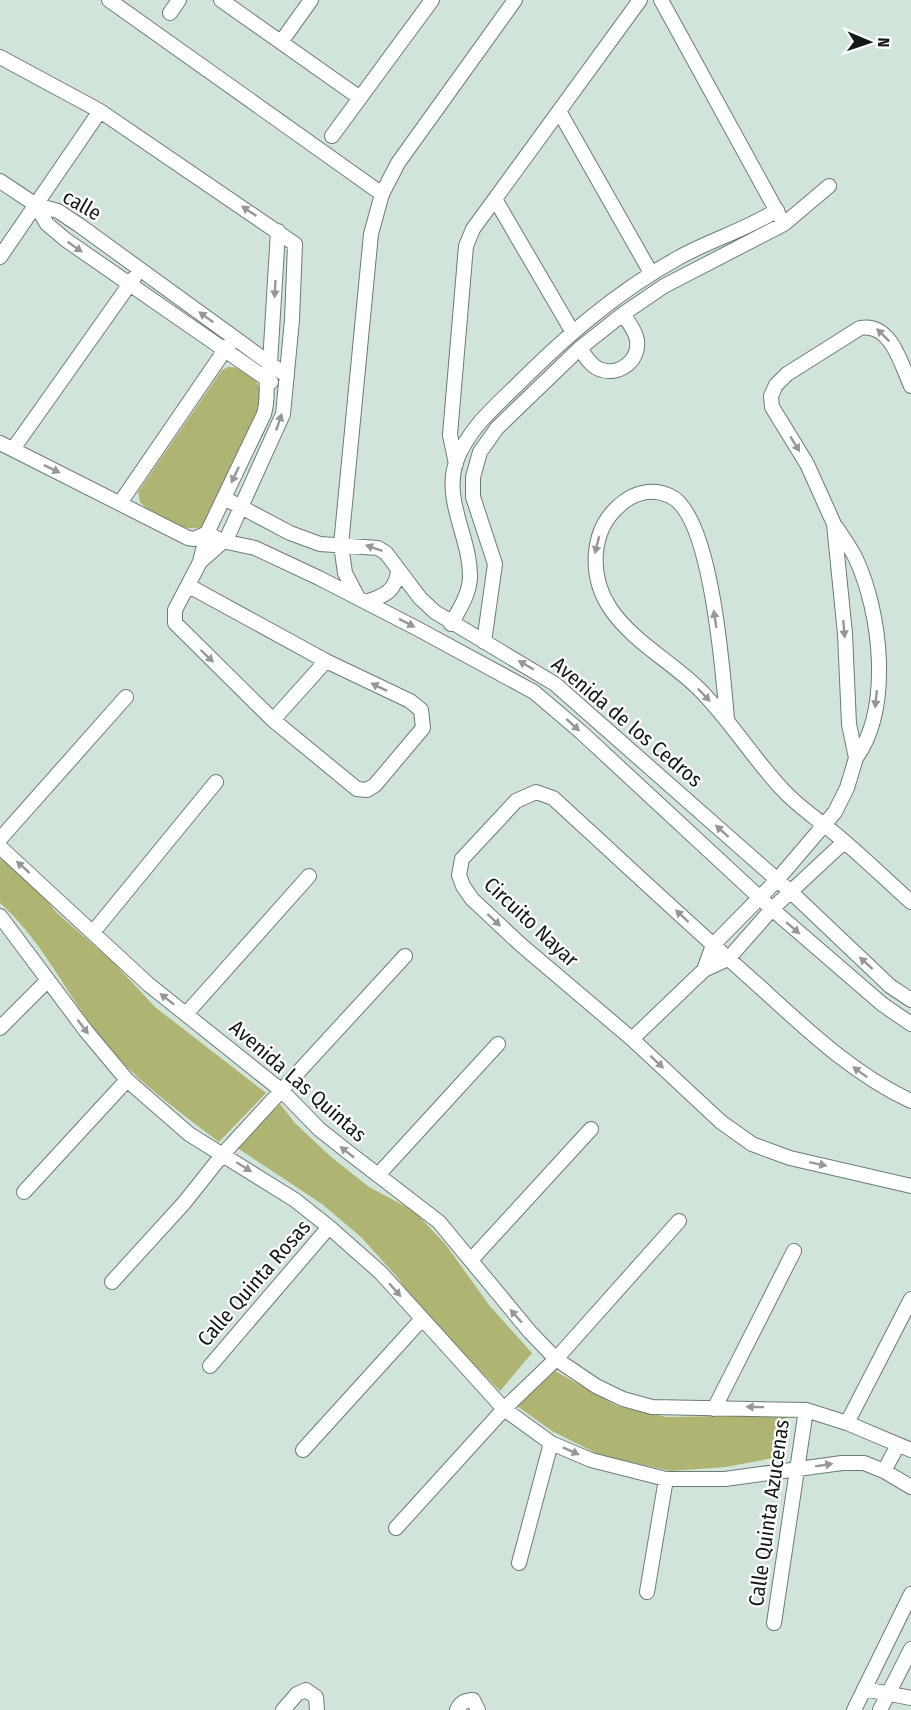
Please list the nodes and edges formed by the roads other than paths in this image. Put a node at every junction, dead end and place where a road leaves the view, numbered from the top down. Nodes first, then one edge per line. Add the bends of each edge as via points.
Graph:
1 (109, 0) edge
2 (179, 0) edge
3 (221, 0) edge
4 (311, 0) edge
5 (432, 0) edge
6 (515, 0) edge
7 (640, 0) edge
8 (661, 0) edge
9 (170, 13) dead end
10 (281, 42) junction
11 (0, 57) edge
12 (360, 98) junction
13 (100, 111) junction
14 (559, 111) junction
15 (332, 136) dead end
16 (0, 181) edge
17 (829, 186) dead end
18 (382, 194) junction
19 (495, 199) junction
20 (36, 205) junction
21 (777, 210) junction
22 (784, 224) junction
23 (278, 231) junction
24 (0, 257) edge
25 (140, 269) junction
26 (651, 273) junction
27 (129, 285) junction
28 (623, 314) junction
29 (572, 331) junction
30 (234, 337) junction
31 (580, 348) junction
32 (224, 351) junction
33 (270, 363) junction
34 (287, 376) junction
35 (265, 378) junction
36 (911, 386) edge
37 (286, 393) junction
38 (0, 442) edge
39 (13, 449) junction
40 (456, 464) junction
41 (224, 498) junction
42 (120, 503) junction
43 (241, 507) junction
44 (834, 524) junction
45 (207, 533) junction
46 (225, 540) junction
47 (341, 545) junction
48 (492, 549) junction
49 (468, 556) junction
50 (200, 562) junction
51 (398, 571) junction
52 (189, 586) junction
53 (362, 600) junction
54 (451, 624) junction
55 (470, 634) junction
56 (484, 642) junction
57 (460, 652) junction
58 (327, 661) junction
59 (126, 697) dead end
60 (727, 719) junction
61 (273, 720) junction
62 (856, 758) junction
63 (216, 782) dead end
64 (824, 826) junction
65 (0, 839) edge
66 (844, 842) junction
67 (0, 847) edge
68 (309, 876) dead end
69 (777, 880) junction
70 (791, 892) junction
71 (759, 897) junction
72 (911, 902) edge
73 (772, 909) junction
74 (0, 916) edge
75 (94, 931) junction
76 (713, 945) junction
77 (405, 956) dead end
78 (728, 959) junction
79 (704, 970) junction
80 (48, 980) junction
81 (911, 1000) edge
82 (186, 1014) junction
83 (911, 1024) edge
84 (0, 1028) edge
85 (632, 1039) junction
86 (498, 1044) dead end
87 (127, 1080) junction
88 (282, 1091) junction
89 (911, 1101) edge
90 (591, 1129) dead end
91 (223, 1154) junction
92 (378, 1175) junction
93 (911, 1186) edge
94 (24, 1191) dead end
95 (679, 1221) dead end
96 (329, 1227) junction
97 (794, 1251) dead end
98 (471, 1260) junction
99 (112, 1281) dead end
100 (911, 1299) edge
101 (421, 1320) junction
102 (556, 1359) junction
103 (210, 1366) dead end
104 (504, 1409) junction
105 (714, 1409) junction
106 (806, 1410) junction
107 (847, 1424) junction
108 (551, 1443) junction
109 (904, 1448) edge
110 (303, 1450) dead end
111 (798, 1469) junction
112 (884, 1471) junction
113 (666, 1479) junction
114 (911, 1487) edge
115 (396, 1528) dead end
116 (519, 1563) dead end
117 (647, 1592) dead end
118 (911, 1594) edge
119 (774, 1623) dead end
120 (911, 1649) edge
121 (864, 1689) junction
122 (889, 1694) junction
123 (911, 1698) edge
124 (284, 1710) edge
125 (317, 1710) edge
126 (457, 1710) edge
127 (478, 1710) edge
128 (855, 1710) edge
129 (880, 1710) edge

1 - 18 street
2 - 9 street
3 - 10 street
4 - 10 street
5 - 12 street
6 - 18 street via 398,163
7 - 14 street
8 - 21 street
10 - 12 street
11 - 13 street
12 - 15 street
13 - 20 street
23 -> 13 street
14 - 19 street
14 - 26 street
16 - 20 street
17 - 22 street
18 - 47 street via 365,275
19 - 29 street
19 - 40 street via 466,246 450,435
20 - 24 street
20 - 25 street, calle via 58,211
20 -> 27 street, calle via 57,233
21 - 22 street
21 - 26 street
22 - 28 street via 664,286
23 -> 33 street
23 - 34 street via 295,244
25 - 27 street
30 -> 25 street, calle
26 - 29 street
27 - 32 street, calle
27 - 39 street
28 - 31 street
28 - 31 street via 637,343 629,364 608,372 597,369
29 - 40 street via 482,420 462,447
30 - 32 street
30 - 33 street, calle
31 - 48 street via 497,428 480,452 473,496
32 - 35 street, calle
32 - 42 street
33 - 34 street, calle
33 - 35 street
34 - 37 street
35 - 37 street, calle
35 -> 41 street via 268,400 264,414
36 -> 44 street via 888,339 871,326 860,328 776,384 772,407 807,464
43 -> 37 street via 278,428
38 - 39 street
39 -> 42 street
40 - 49 street via 453,500
41 - 43 street, Avenida de los Cedros
41 - 45 street
42 - 45 street via 188,538
43 - 46 street
43 - 47 street, Avenida de los Cedros via 290,533 320,544
44 -> 62 street via 849,724
44 -> 62 street via 856,558 876,626 878,695 867,744
45 - 46 street, Avenida de los Cedros
45 - 50 street
46 - 50 street
46 - 53 street, Avenida de los Cedros via 255,548
51 -> 47 street, Avenida de los Cedros via 378,548
47 - 53 street via 345,573
48 - 49 street
48 - 56 street via 495,574
49 - 54 street via 470,579 466,596
50 - 52 street
51 - 53 street via 393,588 386,594
51 - 54 street, Avenida de los Cedros via 420,598
52 - 58 street
52 -> 61 street via 175,610 176,622
53 -> 57 street, Avenida de los Cedros
54 - 55 street, Avenida de los Cedros
55 - 56 street, Avenida de los Cedros
55 - 57 street
69 -> 56 street, Avenida de los Cedros via 555,684
57 -> 71 street, Avenida de los Cedros via 534,692 556,710
58 - 61 street
61 -> 58 street via 351,786 367,790 375,785 423,728 421,710
59 - 65 street
60 -> 60 street via 707,570 693,522 681,501 663,493 645,492 619,506 601,530 595,553 598,582 610,608 634,635 695,686
60 - 64 street via 785,792
62 - 64 street via 847,788
63 - 75 street
64 - 66 street
64 - 69 street
66 - 70 street
66 - 72 street
75 -> 67 street, Avenida Las Quintas
68 - 82 street
69 - 70 street, Avenida de los Cedros
69 - 71 street
70 - 73 street
81 -> 70 street, Avenida de los Cedros via 882,978
71 - 73 street, Avenida de los Cedros
71 - 76 street
73 - 78 street
73 -> 83 street, Avenida de los Cedros via 882,1004
74 - 80 street
82 -> 75 street, Avenida Las Quintas via 148,984
76 - 78 street, Circuito Nayar
76 - 79 street
76 -> 85 street, Circuito Nayar via 546,794 536,792 516,801 462,859 459,874 472,899
77 - 88 street
78 - 79 street
89 -> 78 street, Circuito Nayar via 856,1070
79 - 85 street
80 - 84 street
80 -> 87 street
82 - 88 street, Avenida Las Quintas
85 -> 93 street, Circuito Nayar via 721,1122 752,1144 790,1158
86 - 92 street
87 - 91 street via 189,1134
87 - 94 street
88 - 91 street
92 -> 88 street, Avenida Las Quintas via 319,1129
90 - 98 street
91 -> 96 street
91 - 99 street
92 - 98 street, Avenida Las Quintas via 439,1222
95 - 102 street
96 -> 101 street via 381,1273
96 - 103 street, Calle Quinta Rosas
97 - 105 street
102 -> 98 street, Avenida Las Quintas via 499,1298
100 - 107 street
101 - 104 street
101 - 110 street
102 - 104 street
102 - 105 street, Avenida Las Quintas via 623,1399 652,1407
104 - 108 street
104 - 115 street
106 -> 105 street, Avenida Las Quintas
106 - 107 street, Avenida Las Quintas
106 - 111 street, Calle Quinta Azucenas
107 - 109 street, Avenida Las Quintas
108 -> 113 street via 591,1460
108 - 116 street
109 - 112 street
111 -> 112 street via 864,1463
111 - 113 street via 725,1479
111 - 119 street, Calle Quinta Azucenas
112 - 114 street
113 - 117 street
118 - 121 street
120 - 122 street
121 - 122 street
121 - 128 street
122 - 123 street
122 - 129 street
124 - 125 street via 297,1694 306,1690 316,1697
126 - 127 street via 459,1704 473,1700

